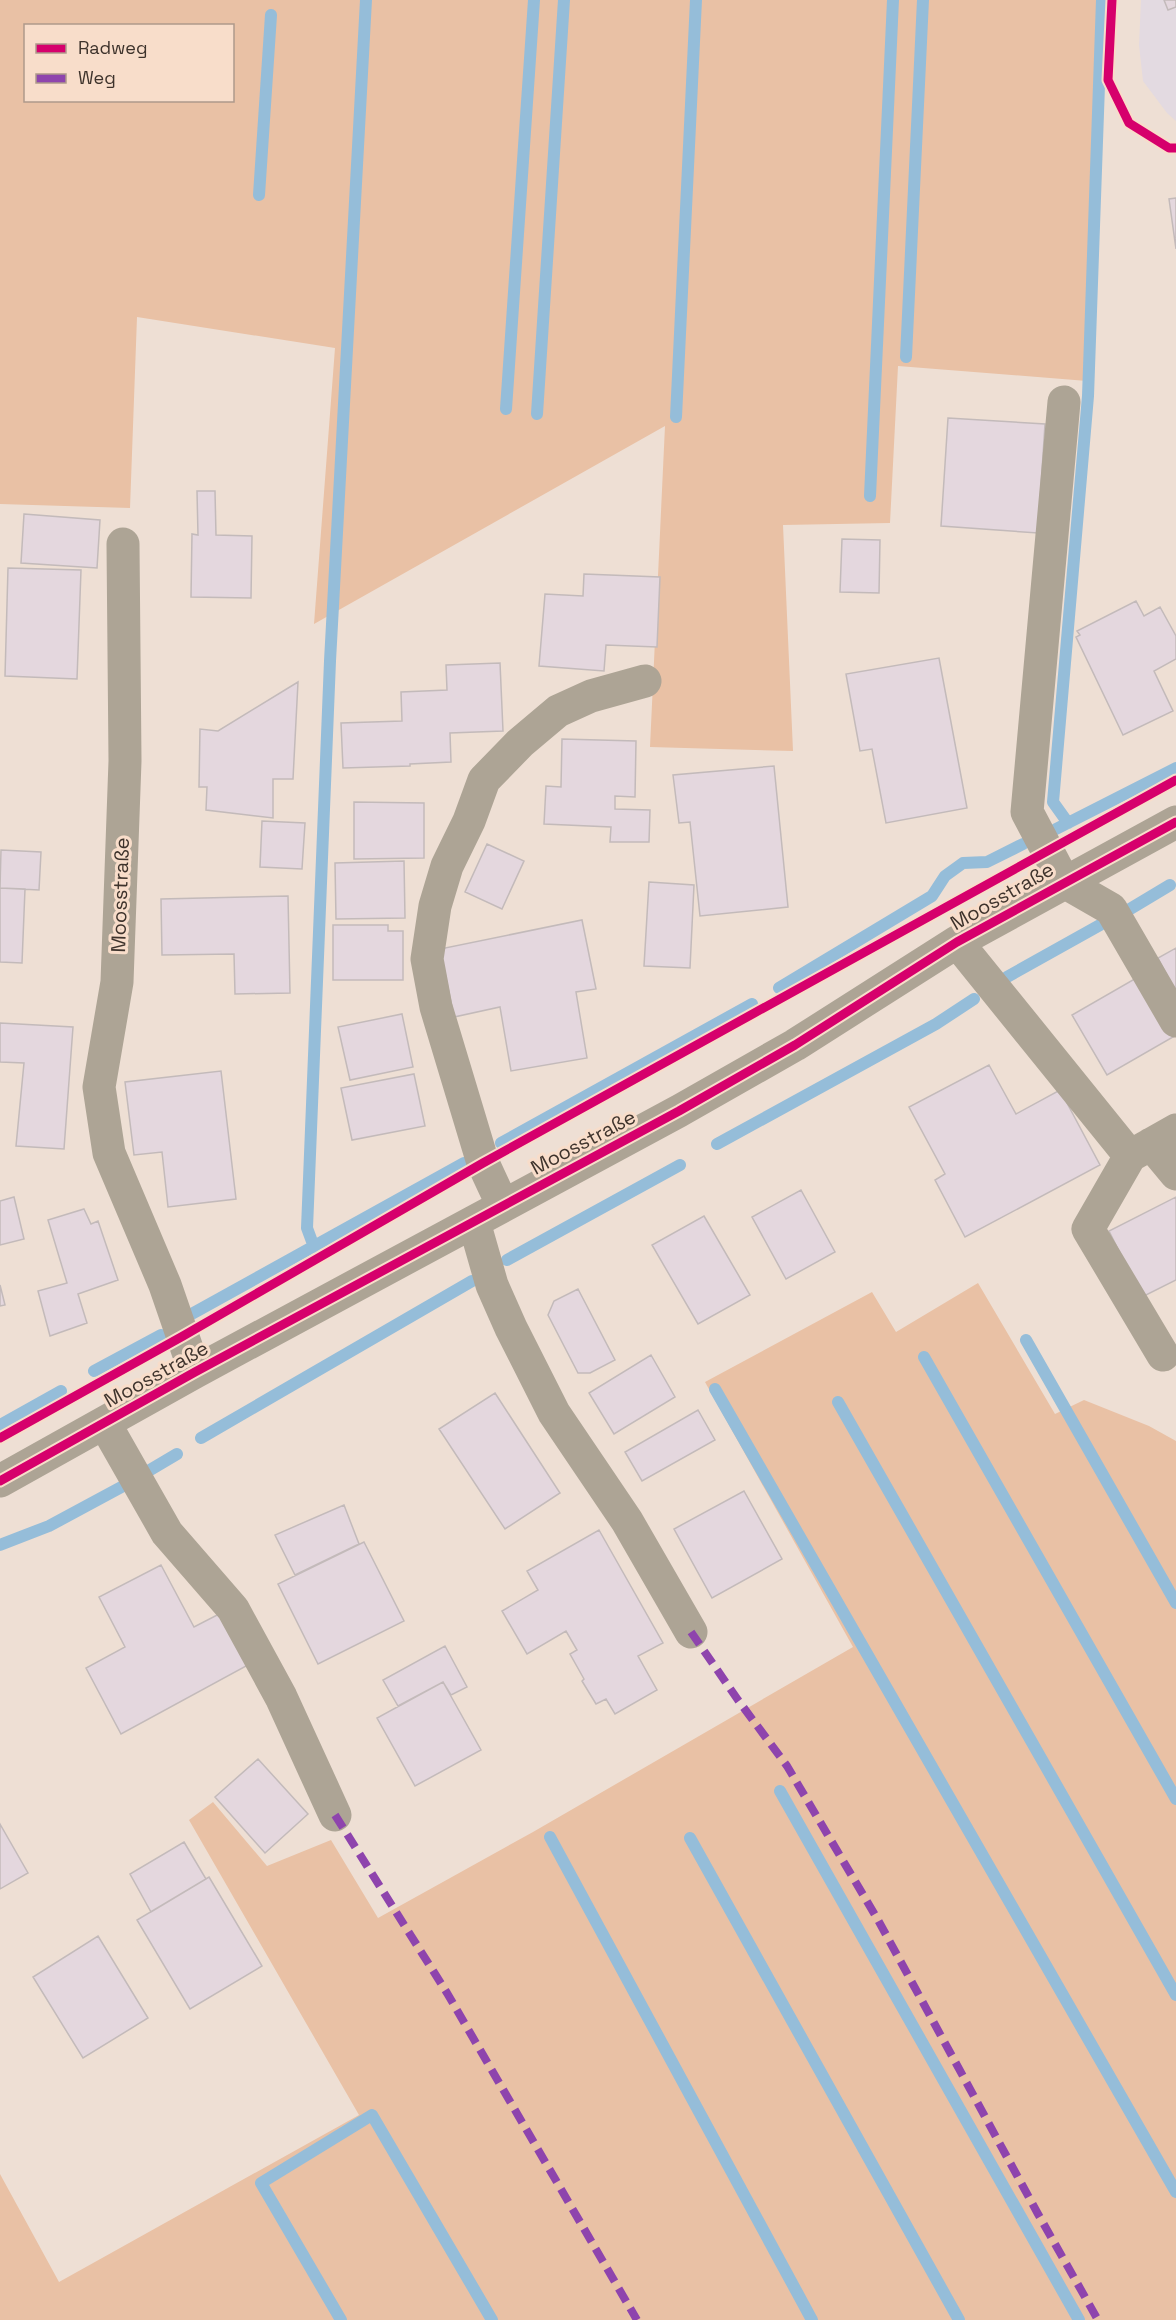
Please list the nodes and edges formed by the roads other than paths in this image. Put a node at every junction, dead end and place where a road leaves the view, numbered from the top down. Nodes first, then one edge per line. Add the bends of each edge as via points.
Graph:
1 (1064, 402) dead end
2 (123, 544) dead end
3 (645, 681) dead end
4 (1176, 822) edge
5 (1064, 882) junction
6 (957, 942) junction
7 (1176, 1021) edge
8 (1152, 1144) edge
9 (1176, 1174) edge
10 (503, 1206) junction
11 (474, 1222) junction
12 (1163, 1355) dead end
13 (195, 1372) junction
14 (105, 1424) junction
15 (0, 1481) edge
16 (691, 1632) dead end
17 (335, 1815) dead end

1 - 5 street via 1027,812
2 - 13 street, Moosstraße via 125,761 117,982 99,1087 109,1153 165,1285
3 - 10 street via 591,696 558,711 520,742 484,780 447,866 435,906 428,959 436,1006 483,1163
4 - 5 street, Moosstraße
5 - 6 street, Moosstraße
5 - 7 street via 1111,909
6 - 8 street
6 - 10 street, Moosstraße via 795,1045
8 - 9 street
8 - 12 street via 1088,1229
10 - 11 street, Moosstraße
11 - 13 street, Moosstraße
11 - 16 street via 492,1285 554,1413 627,1521
13 - 14 street, Moosstraße
14 - 15 street, Moosstraße
14 - 17 street via 167,1533 233,1609 281,1697

